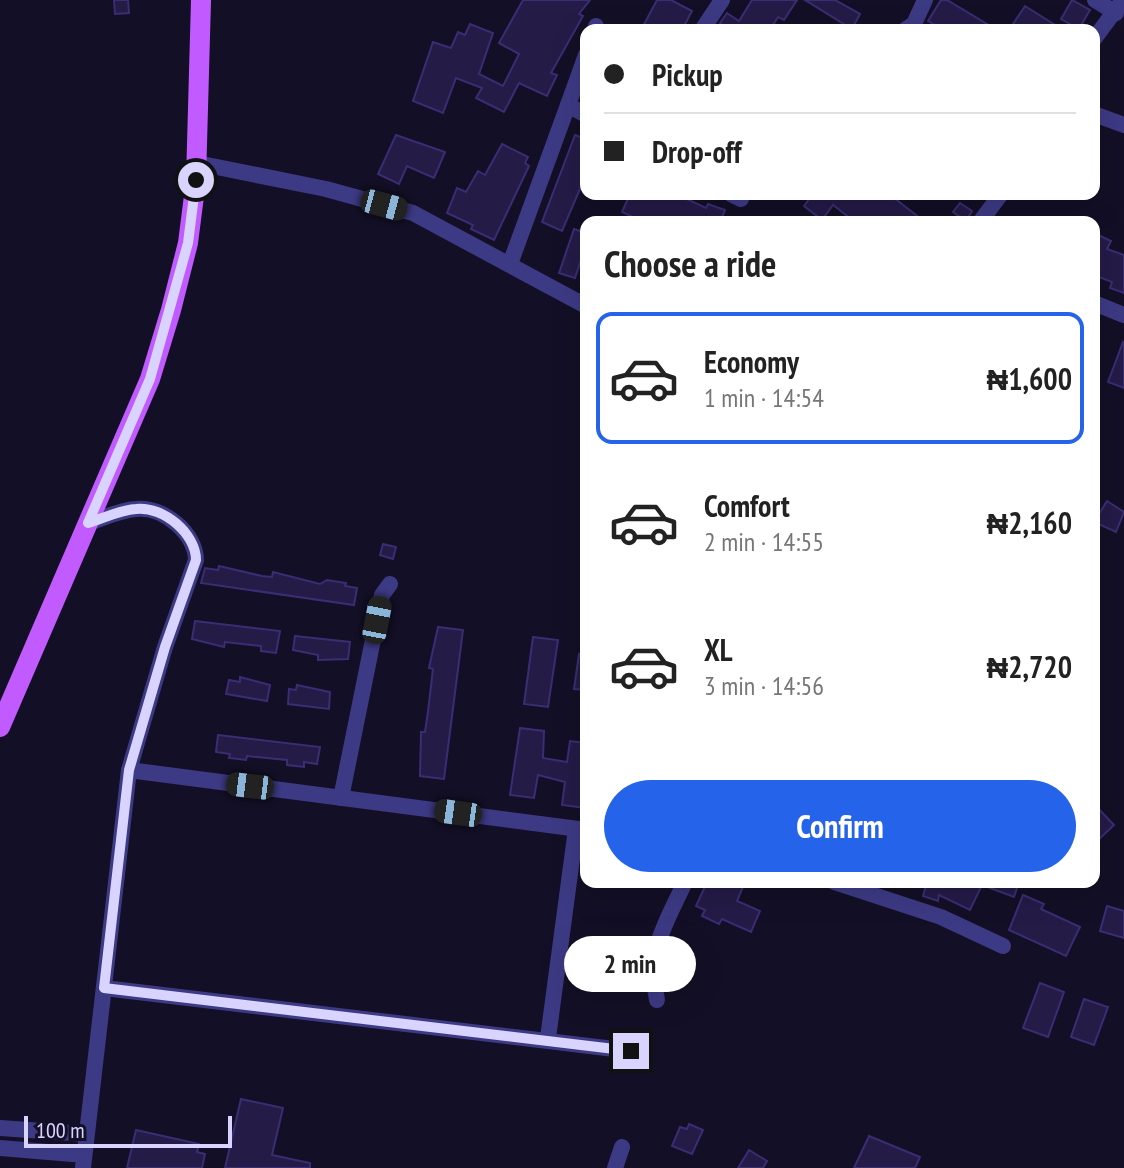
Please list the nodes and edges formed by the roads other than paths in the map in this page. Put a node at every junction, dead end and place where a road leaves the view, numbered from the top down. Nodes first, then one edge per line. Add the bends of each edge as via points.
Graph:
1 (201, 0) edge
2 (722, 0) edge
3 (925, 0) edge
4 (1095, 0) edge
5 (1119, 7) edge
6 (706, 24) edge
7 (914, 24) edge
8 (1100, 31) edge
9 (580, 72) edge
10 (568, 105) junction
11 (580, 112) edge
12 (1100, 116) edge
13 (1124, 125) edge
14 (197, 163) junction
15 (510, 264) junction
16 (580, 303) edge
17 (1100, 305) edge
18 (1124, 315) edge
19 (88, 523) junction
20 (390, 584) dead end
21 (0, 727) edge
22 (129, 770) junction
23 (341, 798) junction
24 (580, 829) edge
25 (580, 835) edge
26 (682, 888) edge
27 (852, 888) edge
28 (1003, 946) dead end
29 (104, 988) junction
30 (657, 1000) dead end
31 (548, 1038) junction
32 (631, 1051) dead end
33 (0, 1128) edge
34 (86, 1134) junction
35 (0, 1148) edge
36 (84, 1162) edge

1 - 14 main road
2 - 6 street
3 - 7 street
4 - 5 street
5 - 8 street
9 - 10 street
10 - 11 street
10 - 15 street
12 - 13 street
14 - 15 street via 413,213
14 - 19 main road via 188,243 171,310 150,379
15 - 16 street
17 - 18 street
19 - 21 main road
19 - 22 street via 140,508 163,515 196,545 196,560
20 - 23 street via 382,595
22 - 23 street
22 - 29 street
23 - 24 street
25 - 31 street
26 - 30 street via 653,956
27 - 28 street via 941,917
29 - 31 street
29 - 34 street
31 - 32 street
33 - 34 street
34 - 36 street
35 - 36 street

